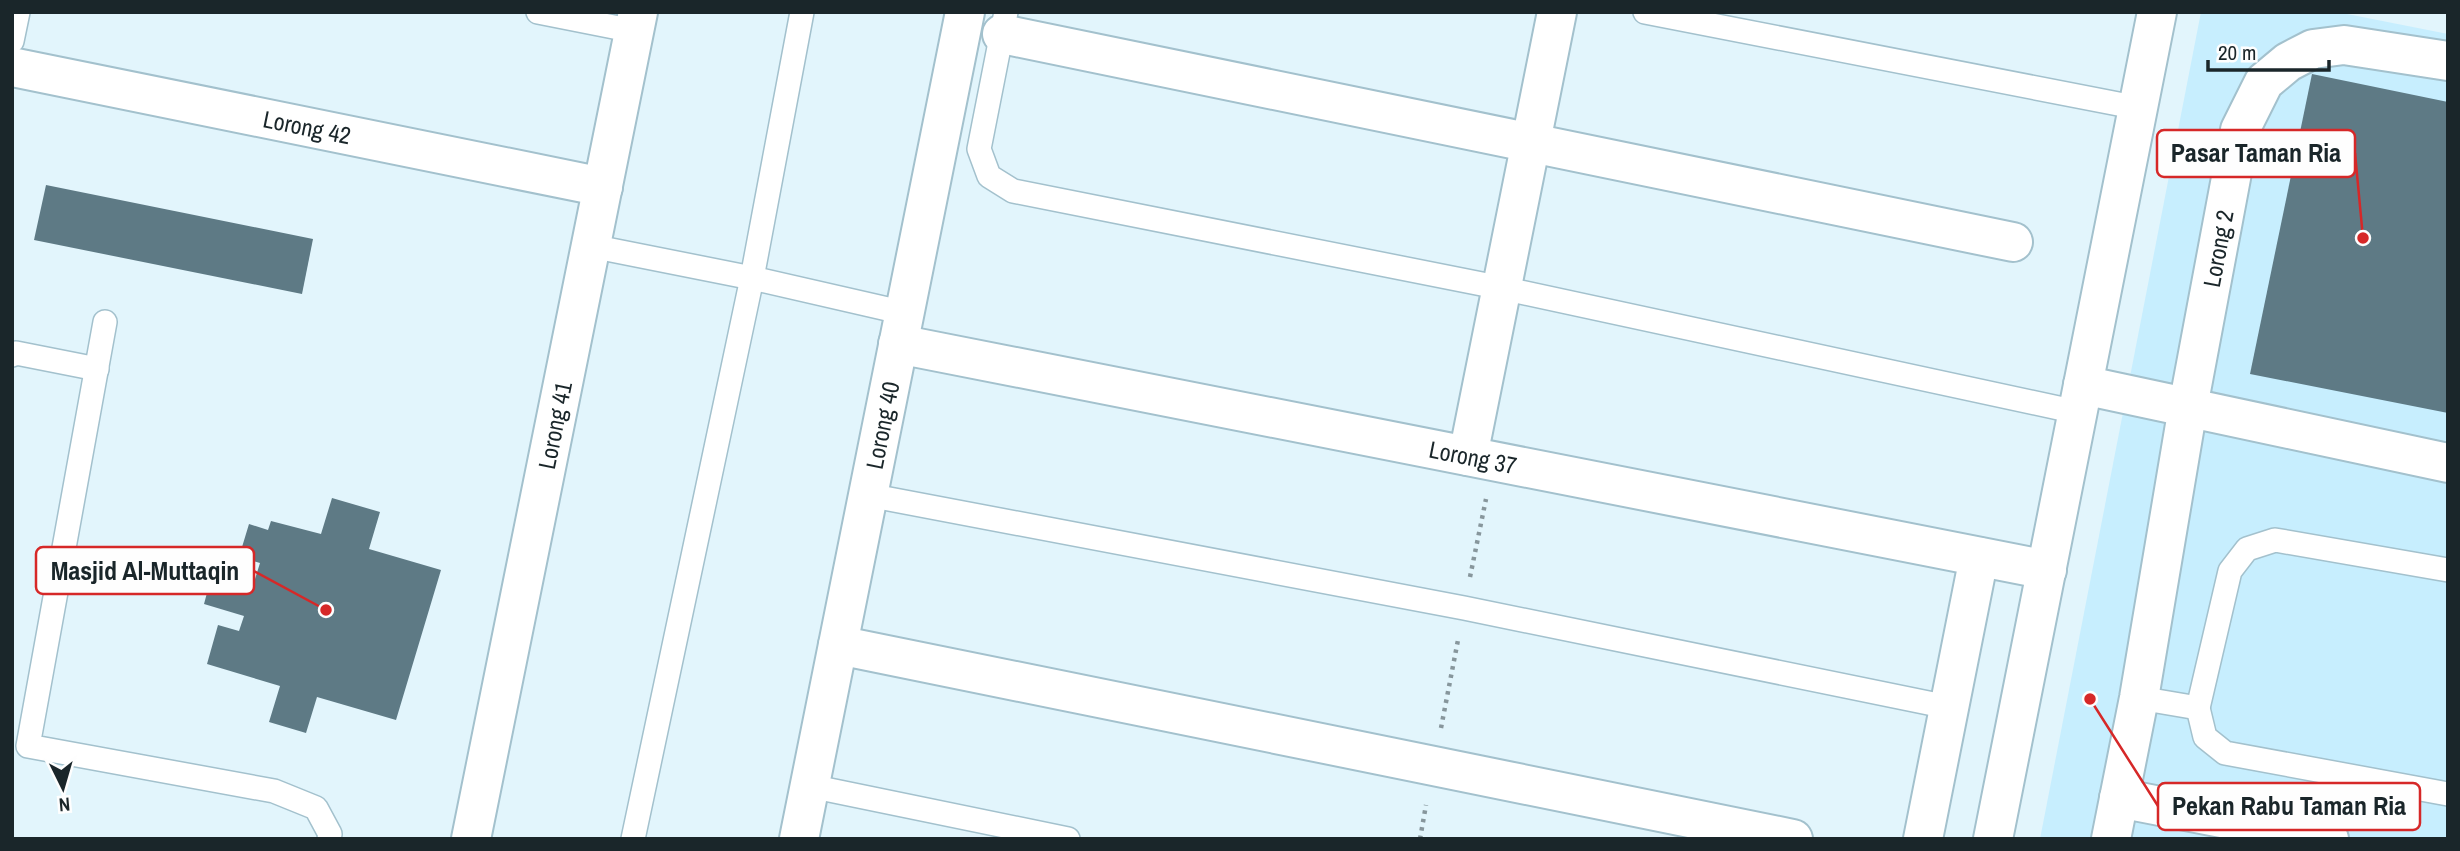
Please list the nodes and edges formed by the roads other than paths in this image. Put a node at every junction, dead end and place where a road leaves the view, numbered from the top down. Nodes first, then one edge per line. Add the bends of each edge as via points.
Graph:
1 (18, 12) edge
2 (538, 12) edge
3 (802, 12) edge
4 (965, 12) edge
5 (1556, 12) edge
6 (1644, 12) edge
7 (2157, 12) edge
8 (636, 22) edge
9 (1004, 23) edge
10 (12, 41) edge
11 (2448, 61) edge
12 (12, 66) edge
13 (2139, 108) junction
14 (1530, 143) junction
15 (603, 187) junction
16 (2013, 242) dead end
17 (591, 247) junction
18 (752, 278) junction
19 (1502, 288) junction
20 (106, 322) dead end
21 (902, 328) junction
22 (12, 355) edge
23 (97, 369) junction
24 (2080, 398) junction
25 (2188, 408) junction
26 (1481, 459) junction
27 (2448, 463) edge
28 (869, 495) junction
29 (1979, 557) junction
30 (2046, 570) junction
31 (2448, 570) edge
32 (838, 645) junction
33 (2139, 698) junction
34 (1948, 707) junction
35 (2198, 708) junction
36 (20, 744) edge
37 (810, 786) junction
38 (2448, 794) edge
39 (2119, 798) junction
40 (329, 839) edge
41 (471, 839) edge
42 (633, 839) edge
43 (799, 839) edge
44 (1068, 839) edge
45 (1793, 839) edge
46 (1923, 839) edge
47 (1993, 839) edge
48 (2111, 839) edge
49 (2329, 839) edge

1 - 10 lane
2 - 8 lane
3 - 18 lane
4 - 21 street, Lorong 40
5 - 14 street
6 - 13 lane
7 - 13 street
8 - 15 street, Lorong 41
9 - 14 street
9 - 19 lane via 979,149 989,176 1013,191
11 - 25 street, Lorong 2 via 2344,45 2313,49 2264,82 2240,130
12 - 15 street, Lorong 42
13 - 24 street
14 - 16 street
14 - 19 street
15 - 17 street, Lorong 41
17 - 18 lane
17 - 41 street, Lorong 41
18 - 21 lane
18 - 42 lane
19 - 24 lane
19 - 26 street
20 - 23 lane
21 - 26 street, Lorong 37
21 - 28 street, Lorong 40
22 - 23 lane
23 - 36 lane
24 - 25 street
24 - 30 street
25 - 27 street
25 - 33 street, Lorong 2
26 - 29 street, Lorong 37
28 - 32 street, Lorong 40
28 - 34 lane via 1464,608
29 - 30 street, Lorong 37
29 - 34 street
30 - 47 street
31 - 35 lane via 2275,540 2247,549 2230,571
32 - 37 street, Lorong 40
32 - 45 street
33 - 35 lane
33 - 39 street, Lorong 2
34 - 46 street
35 - 38 lane via 2205,737 2225,753
36 - 40 lane via 274,792 316,808
37 - 43 street, Lorong 40
37 - 44 lane
39 - 48 street, Lorong 2
39 - 49 street

